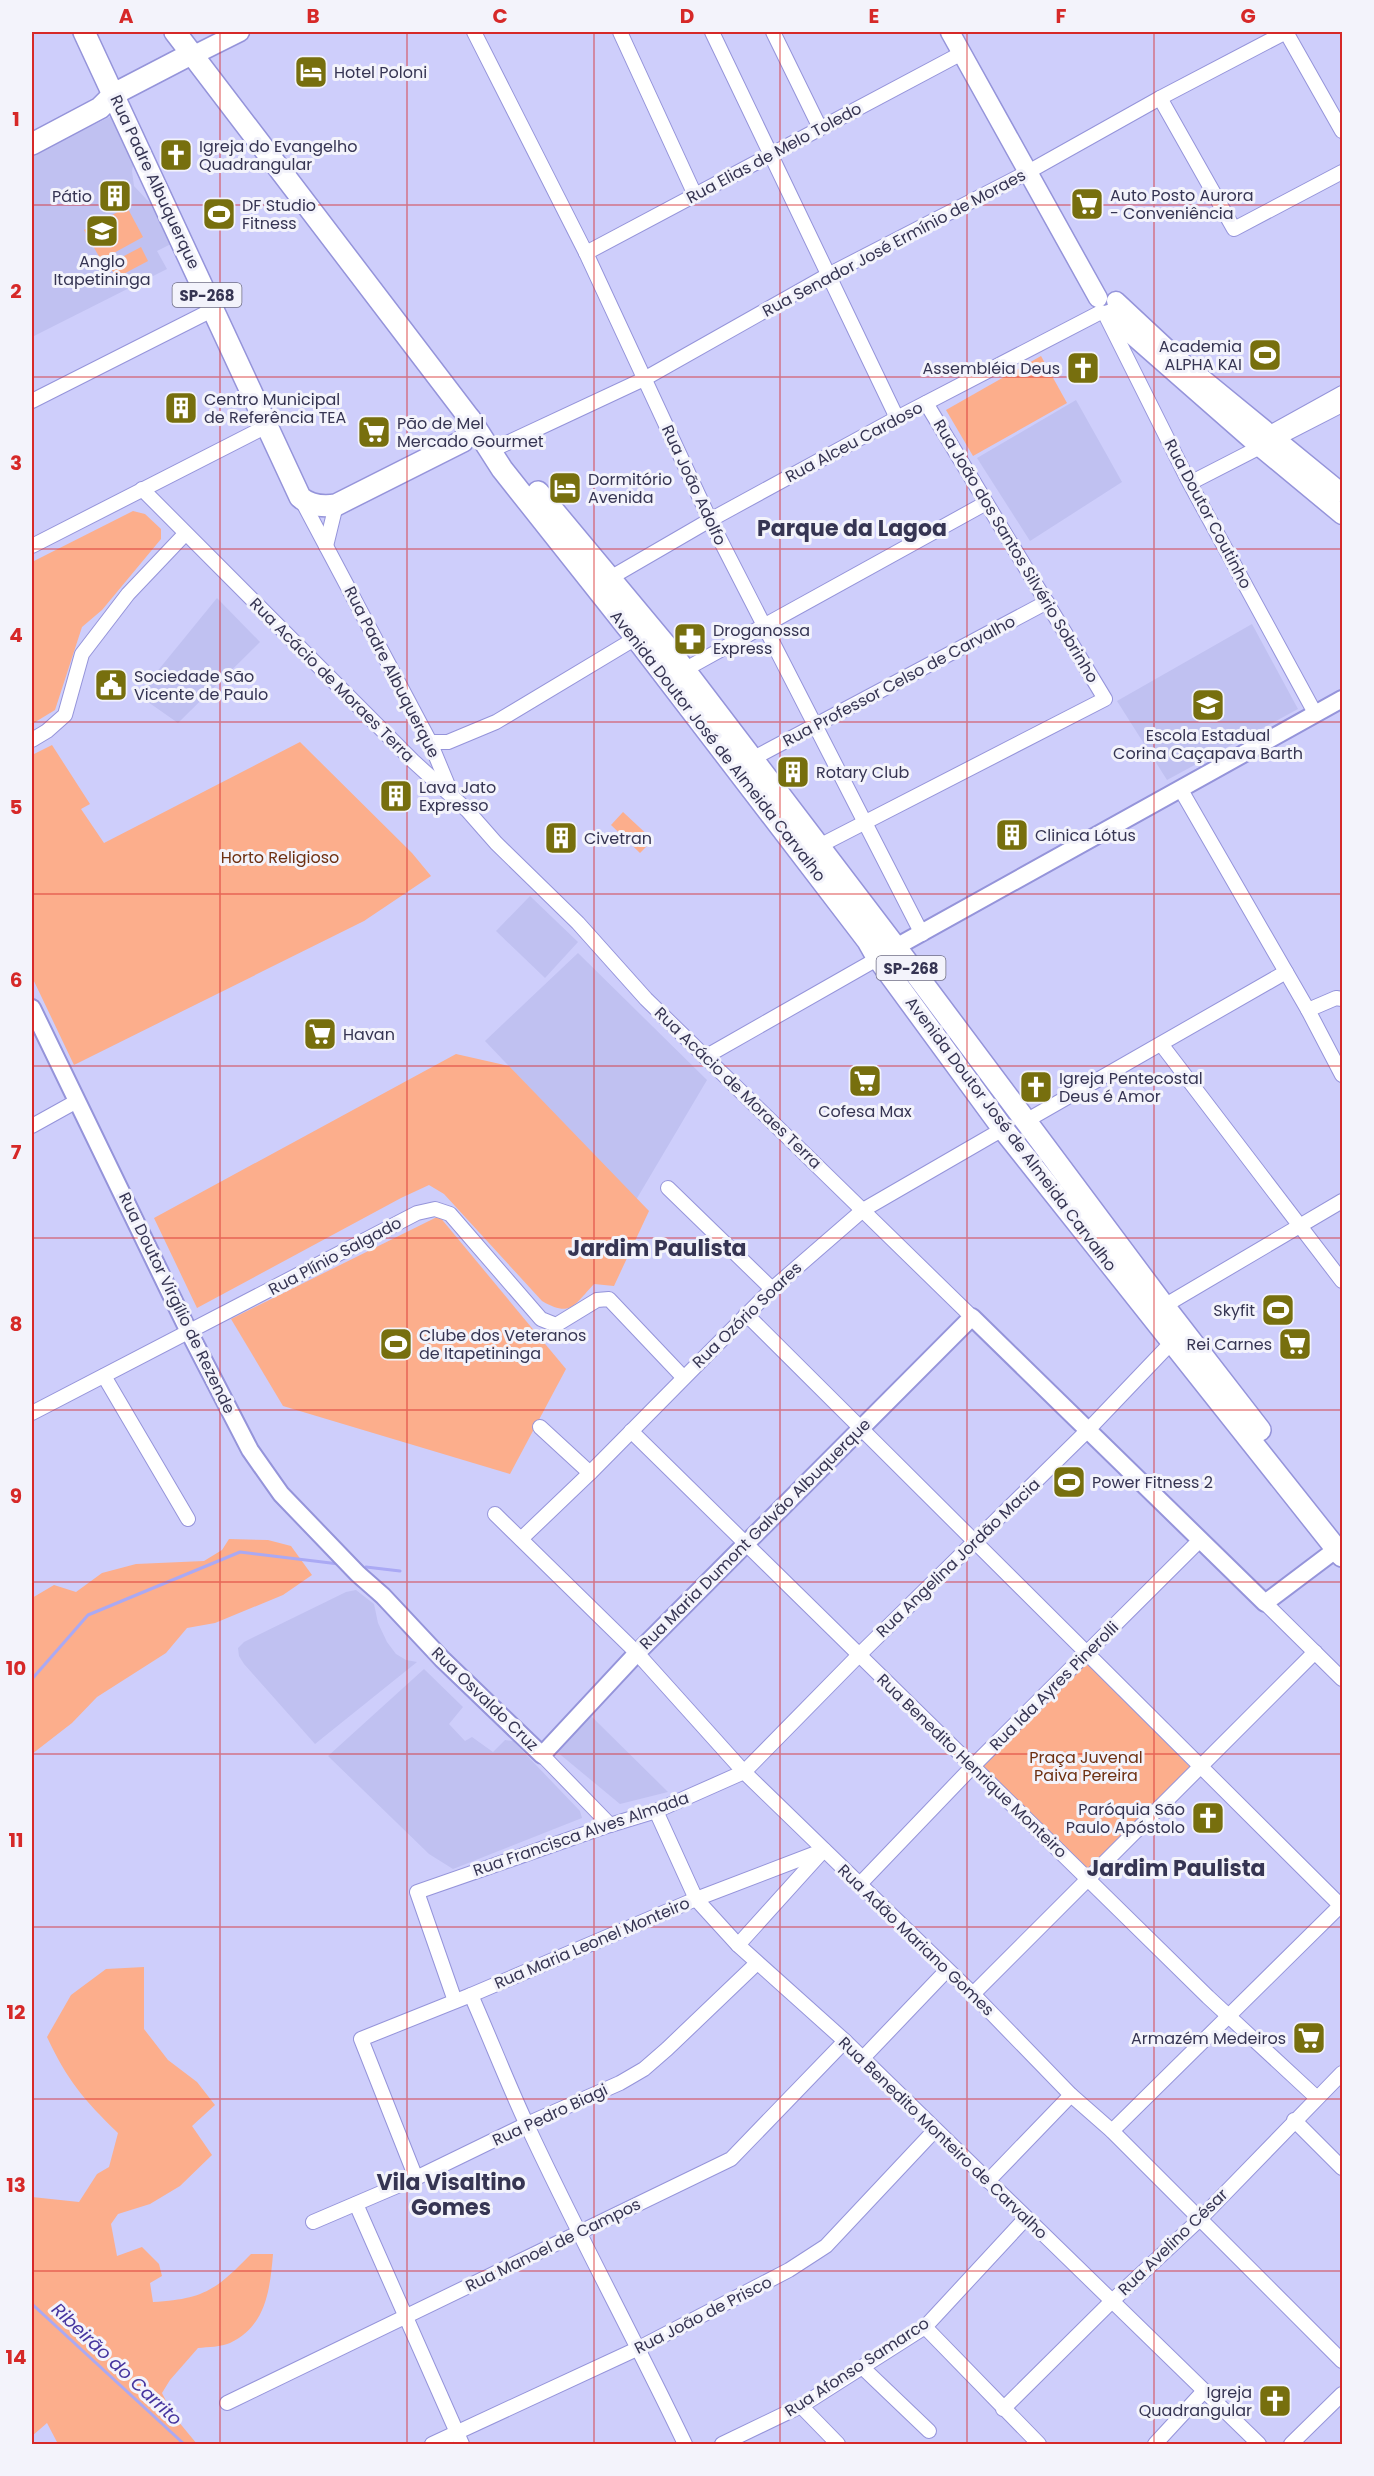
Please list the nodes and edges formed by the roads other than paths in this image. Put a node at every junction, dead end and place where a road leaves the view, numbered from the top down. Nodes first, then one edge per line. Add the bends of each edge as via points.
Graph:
1 (84, 32) edge
2 (174, 32) edge
3 (219, 32) edge
4 (240, 32) edge
5 (474, 32) edge
6 (620, 32) edge
7 (712, 32) edge
8 (773, 32) edge
9 (950, 32) edge
10 (1286, 32) edge
11 (962, 52) junction
12 (191, 54) junction
13 (114, 94) junction
14 (1160, 98) junction
15 (32, 128) edge
16 (820, 128) junction
17 (1342, 131) edge
18 (32, 144) edge
19 (771, 154) junction
20 (1028, 172) junction
21 (1342, 172) edge
22 (694, 195) junction
23 (586, 253) junction
24 (828, 275) junction
25 (1105, 308) junction
26 (214, 309) junction
27 (644, 379) junction
28 (1342, 393) edge
29 (32, 401) edge
30 (926, 403) junction
31 (1342, 405) edge
32 (897, 418) junction
33 (267, 426) junction
34 (481, 439) junction
35 (1268, 440) junction
36 (1190, 483) junction
37 (142, 489) junction
38 (1342, 493) edge
39 (300, 497) junction
40 (986, 503) junction
41 (336, 505) junction
42 (1342, 515) edge
43 (710, 520) junction
44 (185, 534) junction
45 (32, 546) edge
46 (326, 546) junction
47 (610, 578) junction
48 (1047, 602) junction
49 (764, 627) junction
50 (632, 633) junction
51 (684, 670) junction
52 (1342, 699) edge
53 (1315, 713) junction
54 (816, 725) junction
55 (32, 740) edge
56 (430, 742) junction
57 (752, 759) junction
58 (413, 761) junction
59 (1181, 790) junction
60 (454, 800) junction
61 (865, 821) junction
62 (819, 846) junction
63 (922, 934) junction
64 (896, 948) junction
65 (877, 957) junction
66 (1286, 972) junction
67 (1342, 999) edge
68 (32, 1008) edge
69 (1308, 1010) junction
70 (1161, 1044) junction
71 (705, 1057) junction
72 (1342, 1075) edge
73 (77, 1101) junction
74 (1024, 1122) junction
75 (32, 1126) edge
76 (1003, 1129) junction
77 (668, 1188) dead end
78 (1342, 1202) edge
79 (863, 1210) junction
80 (1300, 1226) junction
81 (1342, 1281) edge
82 (772, 1288) junction
83 (1164, 1306) junction
84 (746, 1314) junction
85 (972, 1317) junction
86 (189, 1332) junction
87 (1171, 1343) junction
88 (105, 1376) junction
89 (683, 1377) junction
90 (32, 1413) edge
91 (540, 1427) dead end
92 (861, 1428) junction
93 (1088, 1430) junction
94 (631, 1431) junction
95 (590, 1473) junction
96 (495, 1514) dead end
97 (188, 1519) dead end
98 (521, 1539) junction
99 (1200, 1539) junction
100 (975, 1541) junction
101 (746, 1544) junction
102 (1341, 1546) edge
103 (358, 1574) joint
104 (1265, 1603) junction
105 (1315, 1652) junction
106 (637, 1653) junction
107 (1087, 1653) junction
108 (859, 1655) junction
109 (1342, 1679) edge
110 (542, 1755) junction
111 (973, 1766) junction
112 (1200, 1767) junction
113 (744, 1772) junction
114 (656, 1811) junction
115 (610, 1825) junction
116 (824, 1850) junction
117 (787, 1864) junction
118 (1087, 1878) junction
119 (798, 1879) junction
120 (859, 1885) junction
121 (696, 1899) junction
122 (1342, 1905) edge
123 (738, 1945) junction
124 (757, 1963) junction
125 (947, 1970) junction
126 (973, 1994) junction
127 (471, 1995) junction
128 (455, 2001) junction
129 (1229, 2017) junction
130 (845, 2041) junction
131 (862, 2058) junction
132 (1342, 2073) edge
133 (1071, 2095) junction
134 (1317, 2098) junction
135 (1294, 2120) junction
136 (527, 2124) junction
137 (935, 2130) junction
138 (1112, 2131) junction
139 (1342, 2168) edge
140 (416, 2178) junction
141 (988, 2181) junction
142 (356, 2204) junction
143 (1026, 2218) junction
144 (1200, 2218) junction
145 (313, 2222) dead end
146 (579, 2233) junction
147 (1112, 2301) junction
148 (405, 2316) junction
149 (925, 2327) junction
150 (639, 2348) junction
151 (1342, 2361) edge
152 (862, 2367) junction
153 (1203, 2392) junction
154 (1342, 2394) edge
155 (226, 2403) dead end
156 (801, 2406) junction
157 (1003, 2409) junction
158 (929, 2431) dead end
159 (459, 2439) edge
160 (432, 2445) edge
161 (685, 2445) edge
162 (722, 2445) edge
163 (838, 2445) edge
164 (1039, 2445) edge
165 (1155, 2445) edge
166 (1259, 2445) edge
167 (1291, 2445) edge

1 - 13 main road, Rua Padre Albuquerque / SP-268
2 - 12 main road, Avenida Doutor José de Almeida Carvalho / SP-268
3 - 12 main road
4 - 12 main road
5 - 23 street, Rua João Adolfo
6 - 22 street
7 - 19 street
8 - 16 street
9 - 11 main road, Rua Doutor Coutinho
10 - 14 street, Rua Senador José Ermínio de Moraes
10 - 17 street
11 - 16 street, Rua Elias de Melo Toledo
11 - 20 main road, Rua Doutor Coutinho
12 - 13 main road
12 - 34 main road, Avenida Doutor José de Almeida Carvalho / SP-268
13 - 15 main road via 95,94
13 - 18 main road via 100,108
13 - 26 main road, Rua Padre Albuquerque / SP-268
14 - 20 street, Rua Senador José Ermínio de Moraes
14 - 21 street via 1234,230
16 - 19 street, Rua Elias de Melo Toledo
19 - 22 street, Rua Elias de Melo Toledo
19 - 24 street
20 - 24 street, Rua Senador José Ermínio de Moraes
20 - 25 main road, Rua Doutor Coutinho
22 - 23 street, Rua Elias de Melo Toledo
23 - 27 street, Rua João Adolfo
24 - 27 street, Rua Senador José Ermínio de Moraes
24 - 32 street
25 - 30 street, Rua Alceu Cardoso
25 - 35 main road via 1176,357
25 - 36 street, Rua Doutor Coutinho
26 - 29 street
26 - 33 main road, Rua Padre Albuquerque / SP-268
27 - 34 street, Rua Senador José Ermínio de Moraes
27 - 43 street, Rua João Adolfo
28 - 35 street
30 - 32 street, Rua Alceu Cardoso
30 - 40 street, Rua João dos Santos Silvério Sobrinho
31 - 35 street
32 - 43 street, Rua Alceu Cardoso
33 - 37 street
33 - 39 main road, Rua Padre Albuquerque / SP-268
34 - 41 main road
34 - 47 main road, Avenida Doutor José de Almeida Carvalho / SP-268
34 - 50 main road, Avenida Doutor José de Almeida Carvalho / SP-268
35 - 36 street
35 - 38 main road
35 - 42 main road
36 - 53 street, Rua Doutor Coutinho
37 - 44 street, Rua Acácio de Moraes Terra
37 - 45 street
39 - 41 main road via 313,504
39 - 46 street, Rua Padre Albuquerque
40 - 48 street, Rua João dos Santos Silvério Sobrinho
40 - 49 street
41 - 46 street
43 - 47 street, Rua Alceu Cardoso
43 - 49 street, Rua João Adolfo
44 - 55 street via 128,594 82,654 65,715
44 - 58 street, Rua Acácio de Moraes Terra
46 - 56 street, Rua Padre Albuquerque
47 - 51 main road, Avenida Doutor José de Almeida Carvalho / SP-268
48 - 54 street, Rua Professor Celso de Carvalho
48 - 61 street, Rua João dos Santos Silvério Sobrinho via 1105,699
49 - 51 street
49 - 54 street, Rua João Adolfo
50 - 56 street via 496,722 448,742
50 - 65 main road, Avenida Doutor José de Almeida Carvalho / SP-268
51 - 57 main road, Avenida Doutor José de Almeida Carvalho / SP-268
52 - 53 street
53 - 59 street
54 - 57 street, Rua Professor Celso de Carvalho
54 - 61 street, Rua João Adolfo
56 - 58 street
56 - 60 street, Rua Padre Albuquerque
57 - 62 main road, Avenida Doutor José de Almeida Carvalho / SP-268
58 - 60 street, Rua Acácio de Moraes Terra
59 - 63 street
59 - 66 street
60 - 71 street, Rua Acácio de Moraes Terra via 554,898
61 - 62 street
61 - 63 street, Rua João Adolfo
62 - 64 main road, Avenida Doutor José de Almeida Carvalho / SP-268
63 - 64 street
64 - 65 street
64 - 74 main road, Avenida Doutor José de Almeida Carvalho / SP-268
65 - 71 street
65 - 76 main road, Avenida Doutor José de Almeida Carvalho / SP-268
66 - 69 street
66 - 70 street
67 - 69 street
68 - 73 street, Rua Doutor Virgílio de Rezende
69 - 72 street
70 - 74 street
70 - 80 street
71 - 79 street, Rua Acácio de Moraes Terra
73 - 75 street
73 - 86 street, Rua Doutor Virgílio de Rezende
74 - 83 main road, Avenida Doutor José de Almeida Carvalho / SP-268
76 - 79 street, Rua Ozório Soares
76 - 87 main road, Avenida Doutor José de Almeida Carvalho / SP-268
77 - 82 street
78 - 80 street
79 - 82 street, Rua Ozório Soares
79 - 85 street, Rua Acácio de Moraes Terra
80 - 81 street
80 - 83 street
82 - 84 street, Rua Ozório Soares
83 - 102 main road, Avenida Doutor José de Almeida Carvalho / SP-268
84 - 89 street, Rua Ozório Soares
84 - 92 street
85 - 92 street, Rua Maria Dumont Galvão Albuquerque
85 - 93 street, Rua Acácio de Moraes Terra
86 - 88 street, Rua Plínio Salgado
86 - 89 street, Rua Plínio Salgado via 417,1213 435,1209 450,1214 541,1319 556,1325 597,1300 609,1299
86 - 103 street, Rua Doutor Virgílio de Rezende via 256,1459 281,1494
87 - 93 street, Rua Angelina Jordão Macia
87 - 102 main road, Avenida Doutor José de Almeida Carvalho / SP-268
88 - 90 street, Rua Plínio Salgado
88 - 97 street
89 - 94 street, Rua Ozório Soares
91 - 95 street
92 - 100 street
92 - 101 street, Rua Maria Dumont Galvão Albuquerque
93 - 99 street, Rua Acácio de Moraes Terra
93 - 100 street, Rua Angelina Jordão Macia
94 - 95 street, Rua Ozório Soares
94 - 101 street, Rua Benedito Henrique Monteiro
95 - 98 street, Rua Ozório Soares
96 - 98 street, Rua Adão Mariano Gomes
98 - 106 street, Rua Adão Mariano Gomes
99 - 104 street, Rua Acácio de Moraes Terra
99 - 107 street, Rua Ida Ayres Pinerolli
100 - 107 street
100 - 108 street, Rua Angelina Jordão Macia
101 - 106 street, Rua Maria Dumont Galvão Albuquerque
101 - 108 street, Rua Benedito Henrique Monteiro
102 - 104 street
103 - 110 street, Rua Osvaldo Cruz
104 - 105 street, Rua Acácio de Moraes Terra
105 - 109 street, Rua Acácio de Moraes Terra
105 - 112 street
106 - 110 street, Rua Maria Dumont Galvão Albuquerque
106 - 113 street, Rua Adão Mariano Gomes
107 - 111 street, Rua Ida Ayres Pinerolli
107 - 112 street
108 - 111 street, Rua Benedito Henrique Monteiro
108 - 113 street, Rua Angelina Jordão Macia
110 - 115 street, Rua Osvaldo Cruz
111 - 118 street, Rua Benedito Henrique Monteiro
111 - 120 street, Rua Ida Ayres Pinerolli
112 - 118 street
112 - 122 street
113 - 114 street, Rua Francisca Alves Almada
113 - 116 street, Rua Adão Mariano Gomes
114 - 115 street, Rua Francisca Alves Almada
114 - 121 street, Rua Benedito Monteiro de Carvalho
115 - 128 street, Rua Francisca Alves Almada via 417,1892
116 - 117 street, Rua Maria Leonel Monteiro
116 - 119 street
116 - 120 street, Rua Adão Mariano Gomes
117 - 119 street
117 - 121 street, Rua Maria Leonel Monteiro
118 - 126 street
118 - 129 street, Rua Benedito Henrique Monteiro
119 - 123 street
120 - 125 street, Rua Adão Mariano Gomes
121 - 123 street, Rua Benedito Monteiro de Carvalho
121 - 127 street, Rua Maria Leonel Monteiro
122 - 129 street
123 - 124 street, Rua Benedito Monteiro de Carvalho
124 - 130 street, Rua Benedito Monteiro de Carvalho
124 - 136 street, Rua Pedro Biagi via 644,2069
125 - 126 street, Rua Adão Mariano Gomes
125 - 131 street
126 - 133 street, Rua Adão Mariano Gomes
127 - 128 street, Rua Maria Leonel Monteiro
127 - 136 street
128 - 140 street, Rua Maria Leonel Monteiro via 361,2039
129 - 134 street, Rua Benedito Henrique Monteiro
129 - 138 street
130 - 131 street, Rua Benedito Monteiro de Carvalho
130 - 146 street, Rua Manoel de Campos via 731,2159
131 - 137 street, Rua Benedito Monteiro de Carvalho
132 - 134 street, Rua Avelino César
133 - 138 street, Rua Adão Mariano Gomes
133 - 141 street
134 - 135 street, Rua Avelino César
135 - 139 street
135 - 144 street, Rua Avelino César
136 - 140 street, Rua Pedro Biagi
136 - 146 street
137 - 141 street, Rua Benedito Monteiro de Carvalho
137 - 150 street, Rua João de Prisco via 826,2246 779,2276
138 - 144 street, Rua Adão Mariano Gomes
140 - 142 street, Rua Pedro Biagi
141 - 143 street, Rua Benedito Monteiro de Carvalho
142 - 145 street, Rua Pedro Biagi
142 - 148 street
143 - 147 street, Rua Benedito Monteiro de Carvalho
143 - 149 street, Rua Afonso Samarco
144 - 147 street, Rua Avelino César
144 - 151 street, Rua Adão Mariano Gomes
146 - 148 street, Rua Manoel de Campos
146 - 150 street
147 - 153 street, Rua Benedito Monteiro de Carvalho
147 - 157 street, Rua Avelino César
148 - 155 street, Rua Manoel de Campos
148 - 159 street
149 - 152 street, Rua Afonso Samarco
149 - 157 street
150 - 159 street, Rua João de Prisco
150 - 161 street
152 - 156 street, Rua Afonso Samarco
152 - 158 street
153 - 165 street
153 - 166 street, Rua Benedito Monteiro de Carvalho
154 - 167 street
156 - 162 street, Rua Afonso Samarco
156 - 163 street
157 - 164 street
159 - 160 street, Rua João de Prisco

